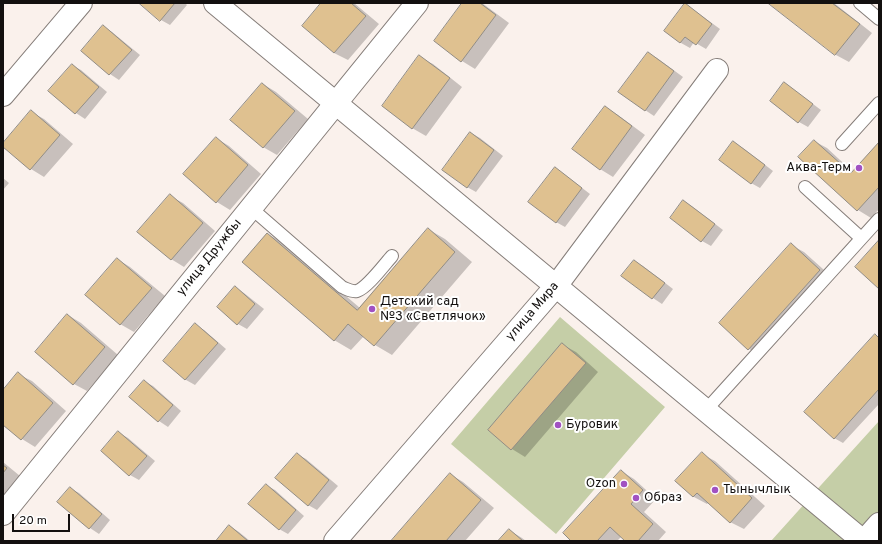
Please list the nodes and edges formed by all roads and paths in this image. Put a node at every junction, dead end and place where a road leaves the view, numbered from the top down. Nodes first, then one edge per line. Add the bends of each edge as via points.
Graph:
1 (81, 3) edge
2 (215, 3) edge
3 (417, 3) edge
4 (860, 3) edge
5 (879, 19) edge
6 (717, 70) dead end
7 (3, 94) edge
8 (879, 103) edge
9 (336, 104) junction
10 (842, 144) dead end
11 (805, 187) dead end
12 (251, 208) junction
13 (879, 219) edge
14 (861, 238) junction
15 (392, 256) dead end
16 (556, 286) junction
17 (706, 410) junction
18 (3, 514) edge
19 (871, 535) edge
20 (334, 541) edge

1 - 7 street
2 - 9 street
3 - 9 street, улица Дружбы
4 - 5 lane
6 - 16 street, улица Мира
8 - 10 lane
9 - 12 street, улица Дружбы
9 - 16 street
11 - 14 lane
12 - 15 lane via 349,291 364,288
12 - 18 street, улица Дружбы
13 - 14 lane
14 - 17 lane
16 - 17 street
16 - 20 street, улица Мира
17 - 19 street

